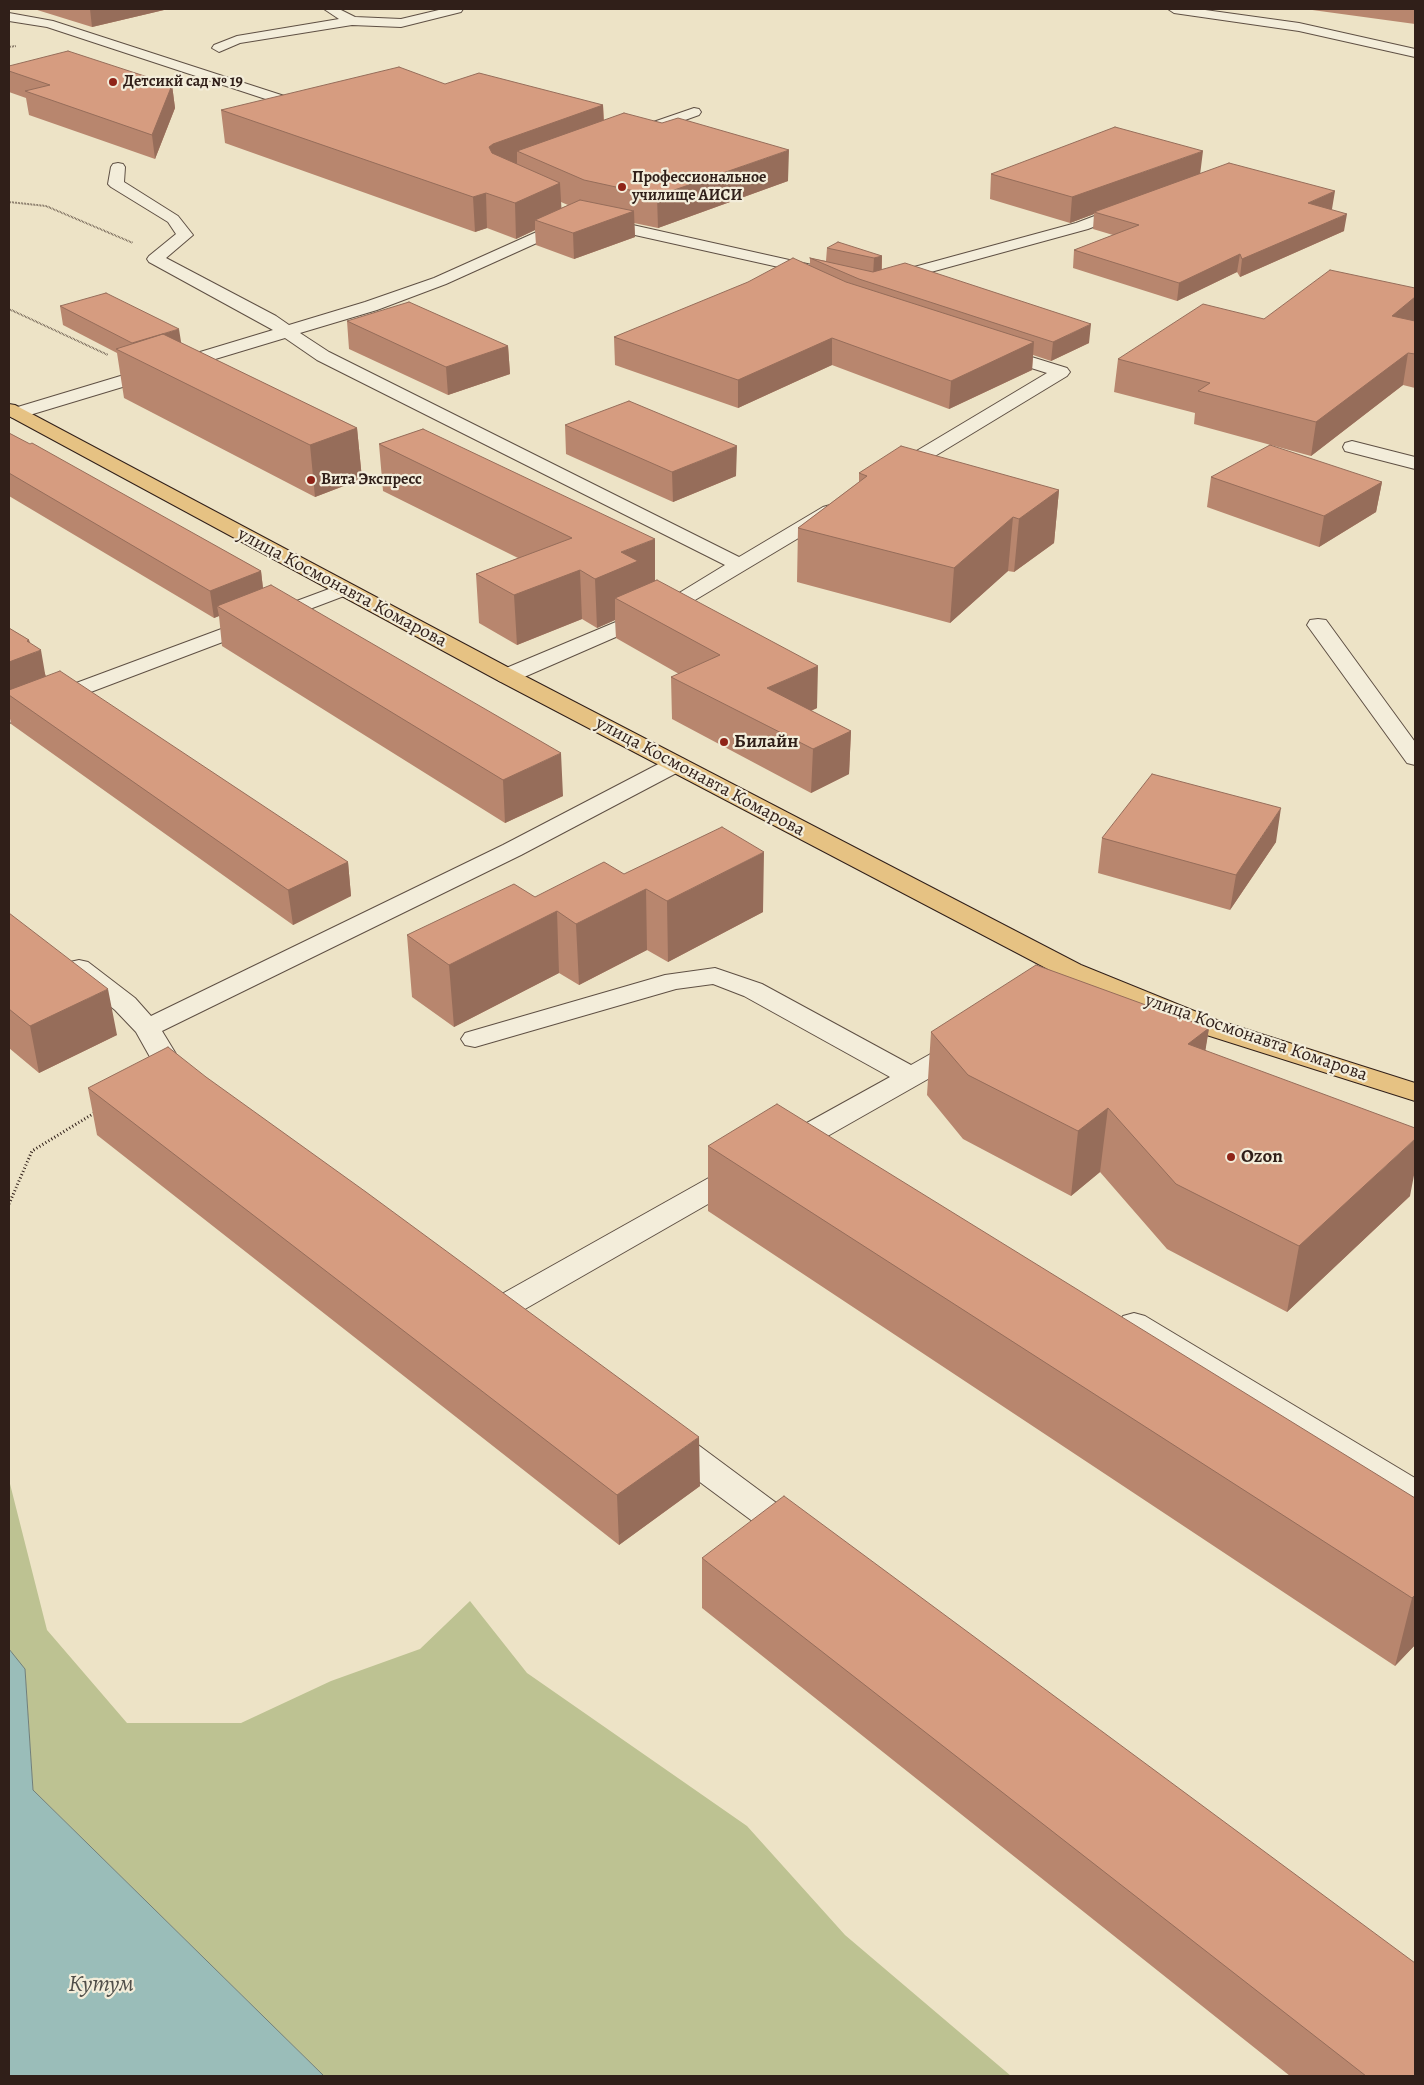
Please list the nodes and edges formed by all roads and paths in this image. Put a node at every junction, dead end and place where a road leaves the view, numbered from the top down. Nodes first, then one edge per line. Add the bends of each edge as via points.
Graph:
1 (330, 9) edge
2 (457, 9) edge
3 (1174, 9) edge
4 (9, 17) edge
5 (24, 21) junction
6 (352, 21) junction
7 (9, 24) edge
8 (219, 48) dead end
9 (1415, 53) edge
10 (304, 107) edge
11 (694, 112) dead end
12 (620, 138) edge
13 (118, 167) dead end
14 (9, 202) edge
15 (1146, 202) edge
16 (561, 210) edge
17 (579, 218) junction
18 (161, 255) junction
19 (830, 283) edge
20 (873, 283) edge
21 (9, 309) edge
22 (287, 331) junction
23 (979, 345) edge
24 (147, 374) junction
25 (13, 411) edge
26 (1352, 447) dead end
27 (1415, 462) edge
28 (876, 484) edge
29 (841, 504) edge
30 (738, 564) junction
31 (345, 589) junction
32 (1318, 625) dead end
33 (507, 676) junction
34 (9, 716) edge
35 (1415, 758) edge
36 (676, 764) junction
37 (55, 950) edge
38 (147, 1028) junction
39 (984, 1034) edge
40 (475, 1039) dead end
41 (910, 1077) junction
42 (1415, 1092) edge
43 (204, 1102) edge
44 (98, 1111) edge
45 (9, 1204) edge
46 (1110, 1310) edge
47 (527, 1336) edge
48 (647, 1425) edge
49 (1415, 1494) edge
50 (815, 1549) edge

1 - 6 street
2 - 6 street via 402,23
3 - 9 street via 1299,27
4 - 5 street
5 - 7 street
5 - 10 street via 50,24
6 - 8 street via 237,40
11 - 12 street
13 - 18 street via 116,184 173,220 185,235
14 - 18 path via 46,206
15 - 20 street via 1082,226
16 - 17 street
17 - 19 street via 747,255
17 - 22 street via 440,281
18 - 22 street via 155,259
21 - 24 path
22 - 24 street
22 - 30 street via 323,356
23 - 28 street via 1061,372
24 - 25 street
25 - 31 main road, улица Космонавта Комарова
26 - 27 street
29 - 30 street
30 - 33 street via 673,605
31 - 33 main road, улица Космонавта Комарова
31 - 34 street
32 - 35 street
33 - 36 main road, улица Космонавта Комарова
36 - 38 street via 512,850
36 - 42 main road, улица Космонавта Комарова via 1060,980
37 - 38 street via 125,1004
38 - 43 street via 190,1091
39 - 41 street
40 - 41 street via 674,981 715,976 753,990
41 - 47 street via 827,1139 483,1304
44 - 45 path via 32,1151
46 - 49 street
48 - 50 street

